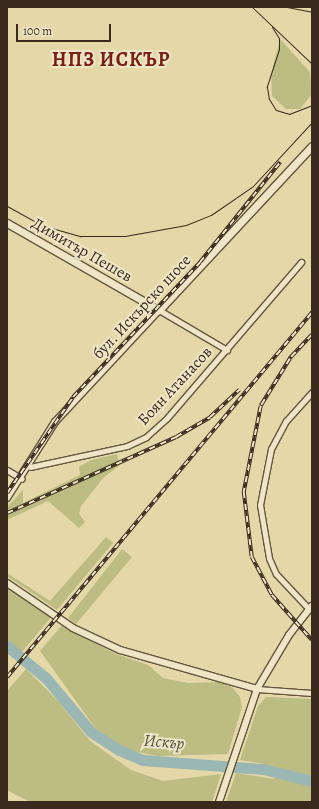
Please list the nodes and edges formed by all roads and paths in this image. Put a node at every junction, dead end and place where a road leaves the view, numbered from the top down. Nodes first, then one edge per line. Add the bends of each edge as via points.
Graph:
1 (312, 146) edge
2 (7, 223) edge
3 (301, 262) dead end
4 (159, 310) junction
5 (227, 350) junction
6 (312, 392) edge
7 (30, 467) junction
8 (7, 470) edge
9 (22, 480) junction
10 (7, 498) edge
11 (7, 583) edge
12 (311, 607) edge
13 (258, 689) junction
14 (312, 693) edge
15 (219, 802) edge

1 - 4 main road, бул. Искърско шосе
2 - 4 main road, Димитър Пешев
3 - 5 street, Боян Атанасов
4 - 5 street, Димитър Пешев
4 - 7 street, бул. Искърско шосе via 70,404
5 - 7 street, Боян Атанасов via 167,418 140,441
6 - 12 street via 286,421 271,449 260,505 269,558 276,574
7 - 9 street, бул. Искърско шосе
8 - 9 street
9 - 10 street, бул. Искърско шосе
11 - 13 street via 73,628 120,650
12 - 13 street via 292,630
13 - 14 street
13 - 15 street

